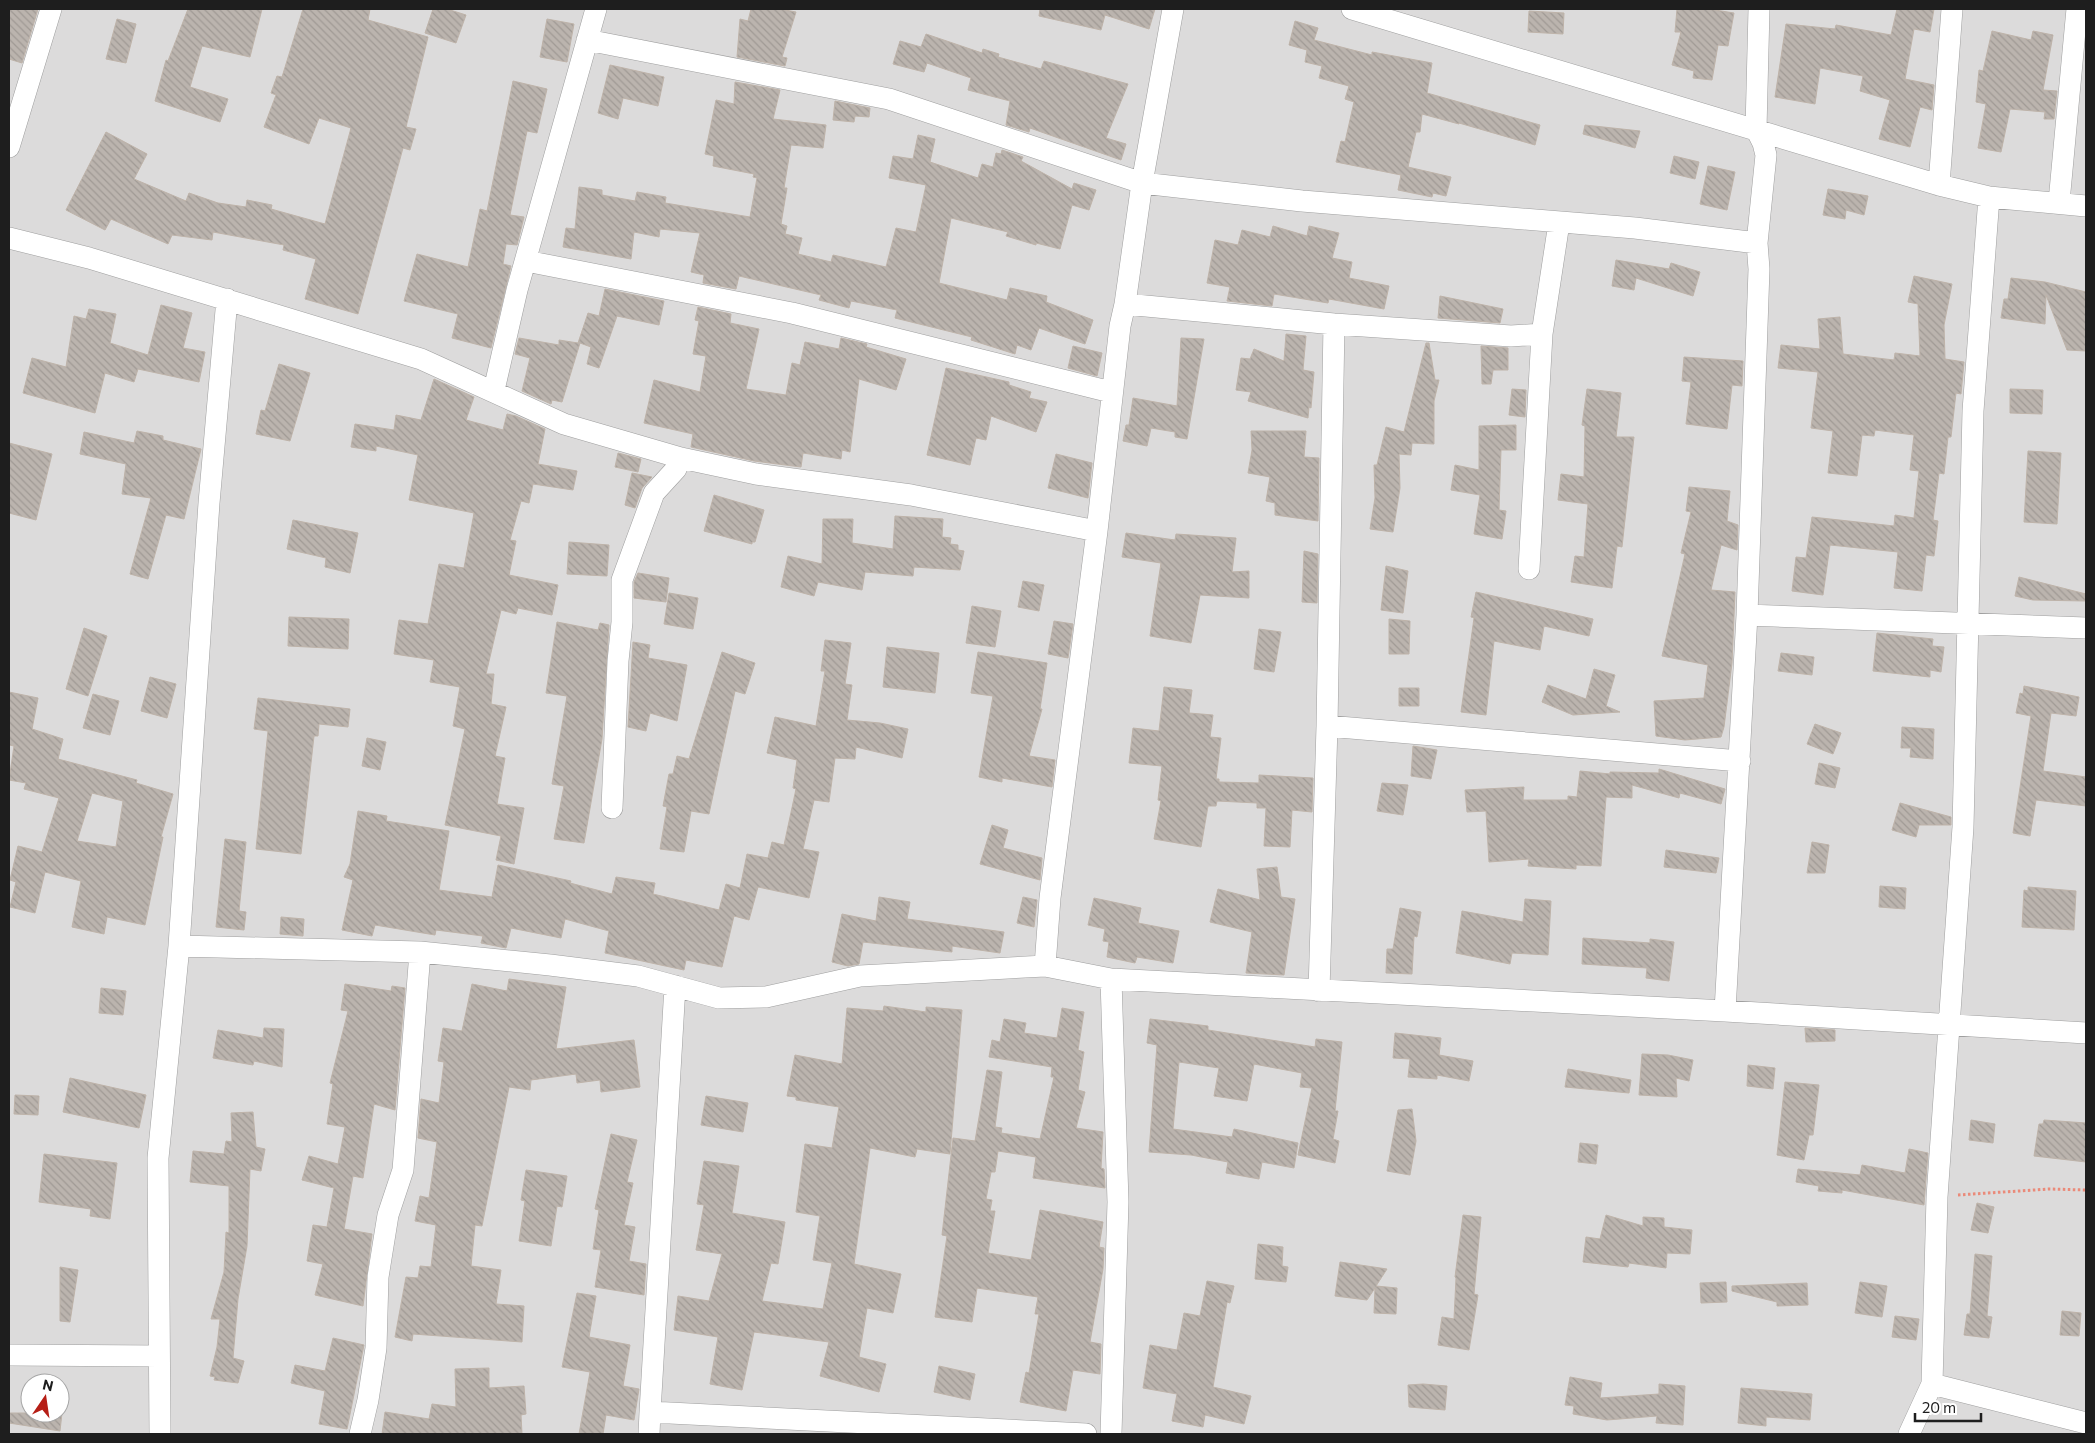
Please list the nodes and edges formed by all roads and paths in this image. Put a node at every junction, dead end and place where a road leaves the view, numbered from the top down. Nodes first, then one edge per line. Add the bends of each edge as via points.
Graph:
1 (51, 9) edge
2 (596, 9) edge
3 (1173, 9) edge
4 (1352, 9) edge
5 (1759, 9) edge
6 (1952, 9) edge
7 (2077, 9) edge
8 (587, 40) junction
9 (1756, 129) junction
10 (9, 147) edge
11 (1142, 183) junction
12 (1939, 185) junction
13 (1989, 197) junction
14 (2059, 202) junction
15 (2086, 206) edge
16 (1559, 223) junction
17 (9, 238) edge
18 (1757, 243) junction
19 (526, 261) junction
20 (227, 299) junction
21 (1125, 304) junction
22 (1334, 324) junction
23 (1542, 334) junction
24 (494, 390) junction
25 (1111, 392) junction
26 (681, 458) junction
27 (1097, 531) junction
28 (1529, 569) dead end
29 (1748, 615) junction
30 (1967, 624) junction
31 (2086, 628) edge
32 (1327, 726) junction
33 (1740, 761) junction
34 (612, 808) dead end
35 (179, 946) junction
36 (420, 952) junction
37 (1045, 966) junction
38 (1111, 979) junction
39 (675, 986) junction
40 (1319, 992) junction
41 (1725, 1011) junction
42 (1950, 1025) junction
43 (2086, 1033) edge
44 (2086, 1190) edge
45 (1938, 1196) junction
46 (9, 1355) edge
47 (159, 1356) junction
48 (1932, 1384) junction
49 (650, 1412) junction
50 (2086, 1423) edge
51 (160, 1434) edge
52 (360, 1434) edge
53 (649, 1434) edge
54 (1086, 1434) edge
55 (1111, 1434) edge
56 (1909, 1434) edge

1 - 10 street
2 - 8 street
3 - 11 street
4 - 9 street
5 - 9 street
6 - 12 street
7 - 14 street
8 - 11 street via 889,99
8 - 19 street
9 - 12 street
9 - 18 street via 1766,156
11 - 16 street via 1302,201
11 - 21 street
12 - 13 street
13 - 14 street
13 - 30 street via 1973,412
14 - 15 street
16 - 18 street via 1635,228
16 - 23 street
17 - 20 street
18 - 29 street via 1759,278
19 - 24 street
19 - 25 street via 792,313
20 - 24 street via 421,359
20 - 35 street via 209,503
21 - 22 street
21 - 25 street
22 - 23 street via 1511,336
22 - 32 street
23 - 28 street
24 - 26 street via 564,424
25 - 27 street
26 - 27 street via 756,474 911,495
26 - 34 street via 676,469 654,493 622,580
27 - 37 street via 1050,898
29 - 30 street
29 - 33 street
30 - 31 street
30 - 42 street via 1963,827
32 - 33 street
32 - 40 street
33 - 41 street
35 - 36 street
35 - 47 street via 158,1158
36 - 39 street via 550,964 638,976
36 - 52 street via 403,1170 385,1233 378,1276 376,1348
37 - 38 street
37 - 39 street via 860,976 766,996 720,998
38 - 40 street
38 - 55 street via 1118,1202
39 - 49 street
40 - 41 street
41 - 42 street
42 - 43 street
42 - 45 street
44 - 45 path via 2048,1189
45 - 48 street
46 - 47 street
47 - 51 street
48 - 50 street
48 - 56 street
49 - 53 street
49 - 54 street

